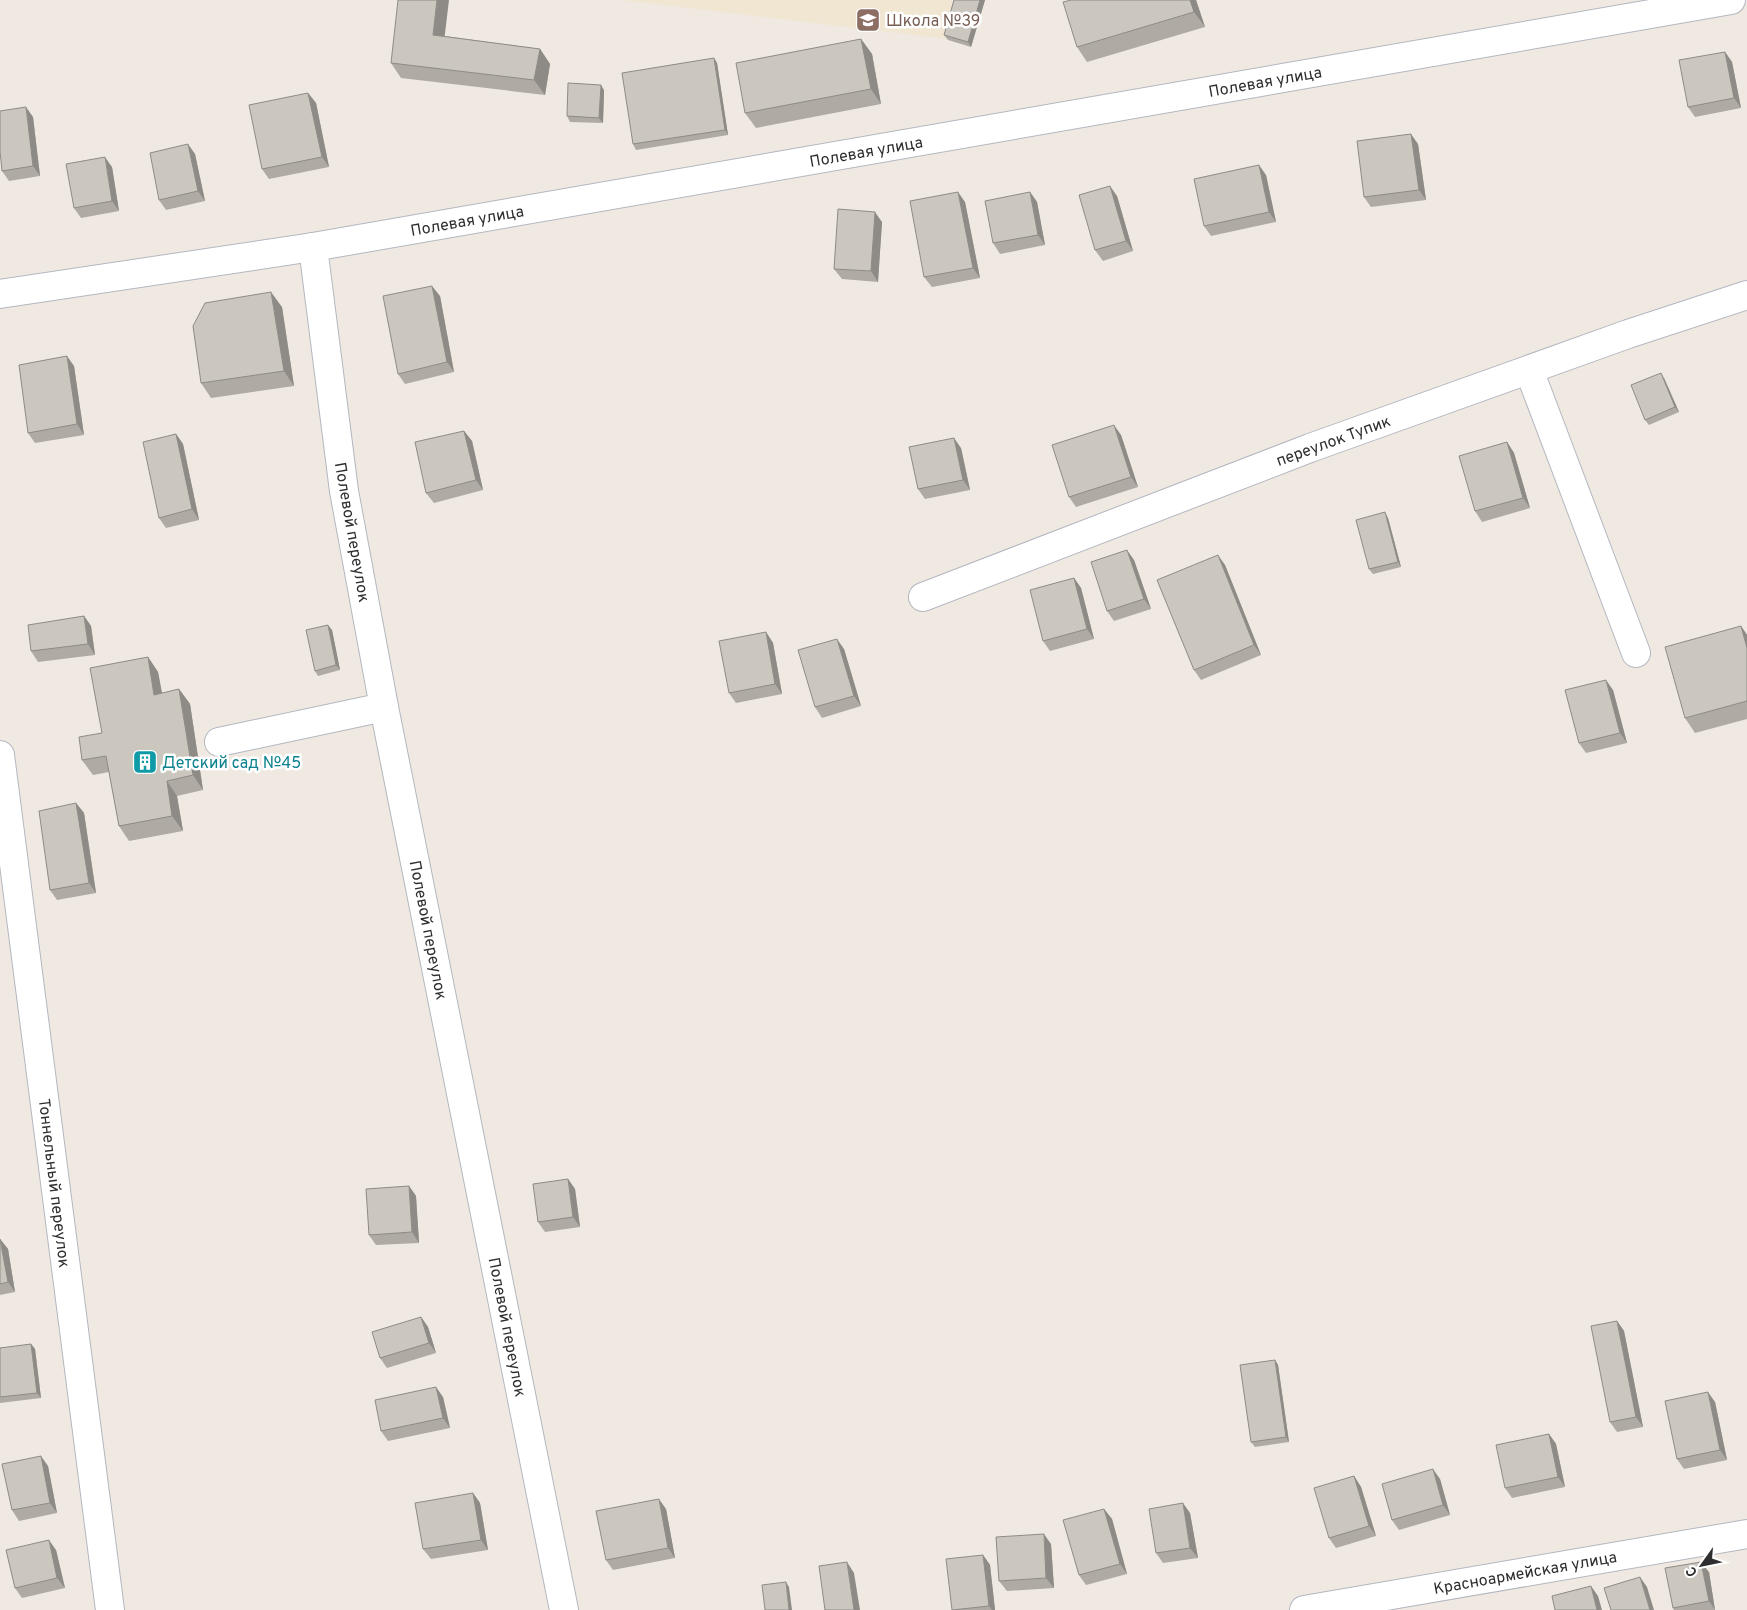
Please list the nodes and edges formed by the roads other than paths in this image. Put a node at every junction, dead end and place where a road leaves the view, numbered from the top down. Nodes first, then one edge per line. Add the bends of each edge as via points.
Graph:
1 (1732, 0) edge
2 (314, 247) junction
3 (0, 294) edge
4 (1747, 295) edge
5 (1529, 370) junction
6 (923, 597) dead end
7 (1636, 653) dead end
8 (384, 707) junction
9 (219, 742) dead end
10 (0, 755) edge
11 (10, 916) edge
12 (1747, 1534) edge
13 (110, 1610) edge
14 (564, 1610) edge
15 (1304, 1610) edge

1 - 2 street, Полевая улица
2 - 3 street, Полевая улица
2 - 8 street, Полевой переулок via 344,491
4 - 5 street, переулок Тупик
5 - 6 street, переулок Тупик via 1310,448
5 - 7 street
8 - 9 street
8 - 14 street, Полевой переулок
10 - 11 street, Тоннельный переулок
11 - 13 street, Тоннельный переулок
12 - 15 street, Красноармейская улица

